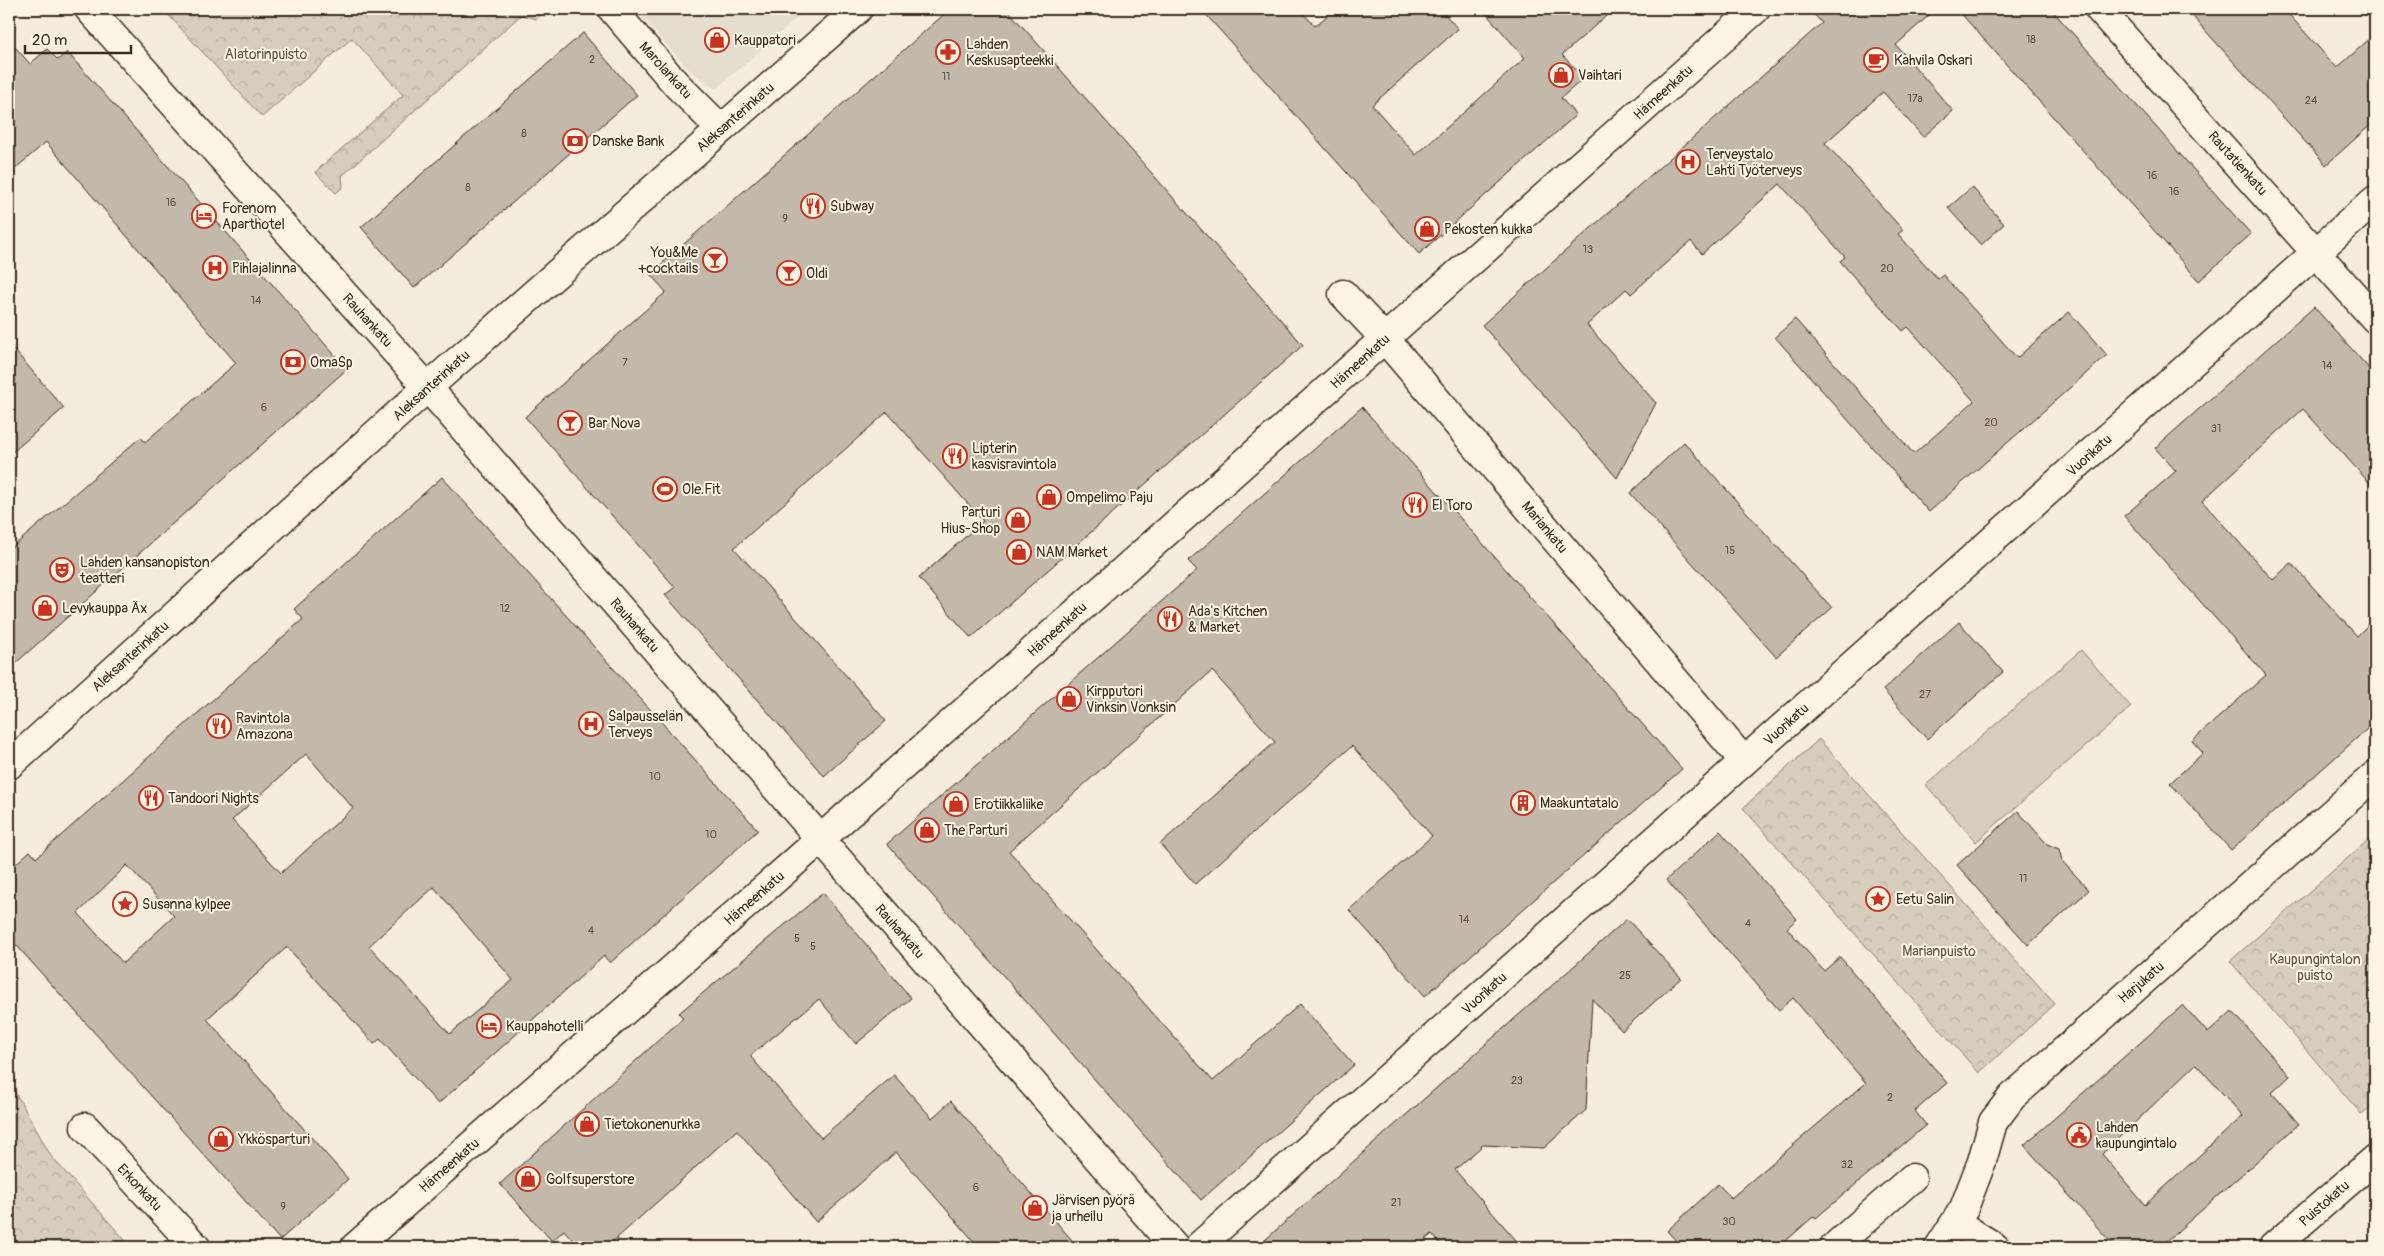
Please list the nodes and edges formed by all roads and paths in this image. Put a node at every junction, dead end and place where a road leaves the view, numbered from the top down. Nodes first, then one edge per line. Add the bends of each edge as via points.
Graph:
1 (89, 9) edge
2 (612, 9) edge
3 (858, 9) edge
4 (1756, 9) edge
5 (2099, 9) edge
6 (721, 130) junction
7 (2375, 200) edge
8 (2318, 252) junction
9 (1343, 294) dead end
10 (2375, 318) edge
11 (1384, 339) junction
12 (428, 387) junction
13 (1744, 761) junction
14 (9, 765) edge
15 (2375, 775) edge
16 (820, 839) junction
17 (85, 1127) dead end
18 (2375, 1159) edge
19 (1912, 1178) dead end
20 (1955, 1222) junction
21 (196, 1247) edge
22 (355, 1247) edge
23 (1175, 1247) edge
24 (1198, 1247) edge
25 (1834, 1247) edge
26 (1939, 1247) edge
27 (1995, 1247) edge
28 (2273, 1247) edge

1 - 12 street, Rauhankatu
2 - 6 street, Marolankatu via 676,84
3 - 6 street, Aleksanterinkatu
4 - 11 street, Hämeenkatu
5 - 8 street, Rautatienkatu
6 - 12 street, Aleksanterinkatu
7 - 8 street, Vuorikatu
8 - 10 street, Rautatienkatu
8 - 13 street, Vuorikatu
9 - 11 street, Mariankatu
11 - 13 street, Mariankatu
11 - 16 street, Hämeenkatu
12 - 14 street, Aleksanterinkatu
12 - 16 street, Rauhankatu
13 - 24 street, Vuorikatu
15 - 20 street, Harjukatu via 2012,1097 1993,1122 1982,1161 1964,1208
16 - 22 street, Hämeenkatu
16 - 23 street, Rauhankatu
17 - 21 street, Erkonkatu
18 - 28 street, Puistokatu
19 - 25 street
20 - 26 street, Harjukatu
20 - 27 street

